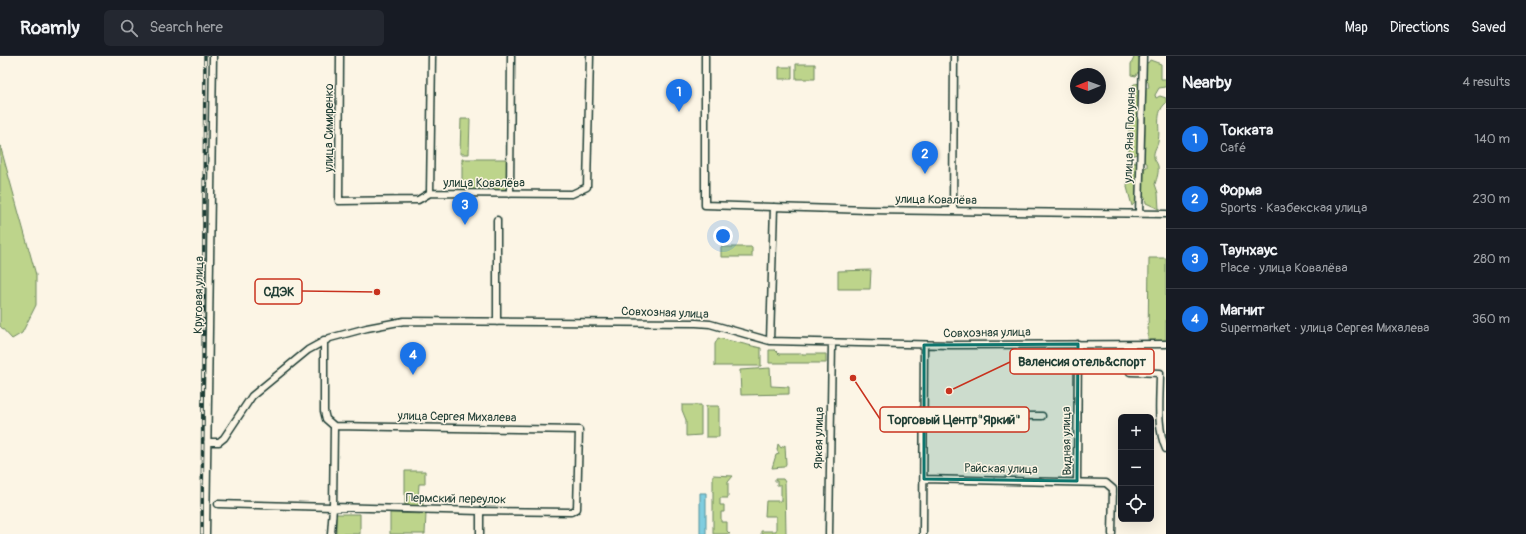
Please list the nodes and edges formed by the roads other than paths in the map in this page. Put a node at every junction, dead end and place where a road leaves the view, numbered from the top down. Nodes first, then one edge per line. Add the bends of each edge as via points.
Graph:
1 (213, 56) edge
2 (340, 56) edge
3 (432, 56) edge
4 (511, 56) edge
5 (590, 56) edge
6 (705, 56) edge
7 (954, 56) edge
8 (1142, 56) edge
9 (430, 194) junction
10 (510, 194) junction
11 (339, 201) joint
12 (774, 207) junction
13 (953, 211) junction
14 (1139, 214) junction
15 (1166, 214) edge
16 (497, 220) dead end
17 (497, 322) junction
18 (324, 340) junction
19 (770, 341) junction
20 (832, 343) junction
21 (1078, 344) junction
22 (1166, 344) edge
23 (924, 345) junction
24 (1130, 372) dead end
25 (925, 415) junction
26 (1042, 416) dead end
27 (334, 426) junction
28 (208, 442) junction
29 (1166, 450) edge
30 (924, 479) junction
31 (1077, 481) junction
32 (218, 504) dead end
33 (333, 508) junction
34 (577, 509) joint
35 (480, 511) junction
36 (206, 534) edge
37 (331, 534) edge
38 (480, 534) edge
39 (829, 534) edge
40 (923, 534) edge
41 (1112, 534) edge

1 - 28 street, Круговая улица
2 - 11 street, улица Симиренко
3 - 9 street
4 - 10 street
5 - 10 street, улица Ковалёва via 587,187 572,194
6 - 12 street, улица Ковалёва via 705,205
7 - 13 street
8 - 14 street, улица Яна Полуяна
9 - 10 street, улица Ковалёва
9 - 11 street, улица Ковалёва via 418,200
12 - 13 street, улица Ковалёва
12 - 19 street
13 - 14 street, улица Ковалёва
14 - 15 street, улица Ковалёва
16 - 17 street
17 - 18 street, Совхозная улица via 404,321
17 - 19 street, Совхозная улица via 703,324
18 - 27 street via 324,411 326,419
18 - 28 street, Совхозная улица via 252,396 224,438 219,442
19 - 20 street, Совхозная улица
20 - 23 street, Совхозная улица
20 - 39 street, Яркая улица
21 - 22 street, Совхозная улица
21 - 23 street, Совхозная улица
21 - 31 street, Видная улица
23 - 25 street
24 - 29 street via 1160,373 1159,412
25 - 26 street
25 - 30 street
27 - 33 street
27 - 34 street, улица Сергея Михалева via 579,430
28 - 36 street, Круговая улица
30 - 31 street, Райская улица
30 - 40 street
31 - 41 street, Видная улица via 1106,483 1113,489
32 - 33 street, Пермский переулок
33 - 35 street, Пермский переулок
33 - 37 street
34 - 35 street, Пермский переулок via 571,512
35 - 38 street

